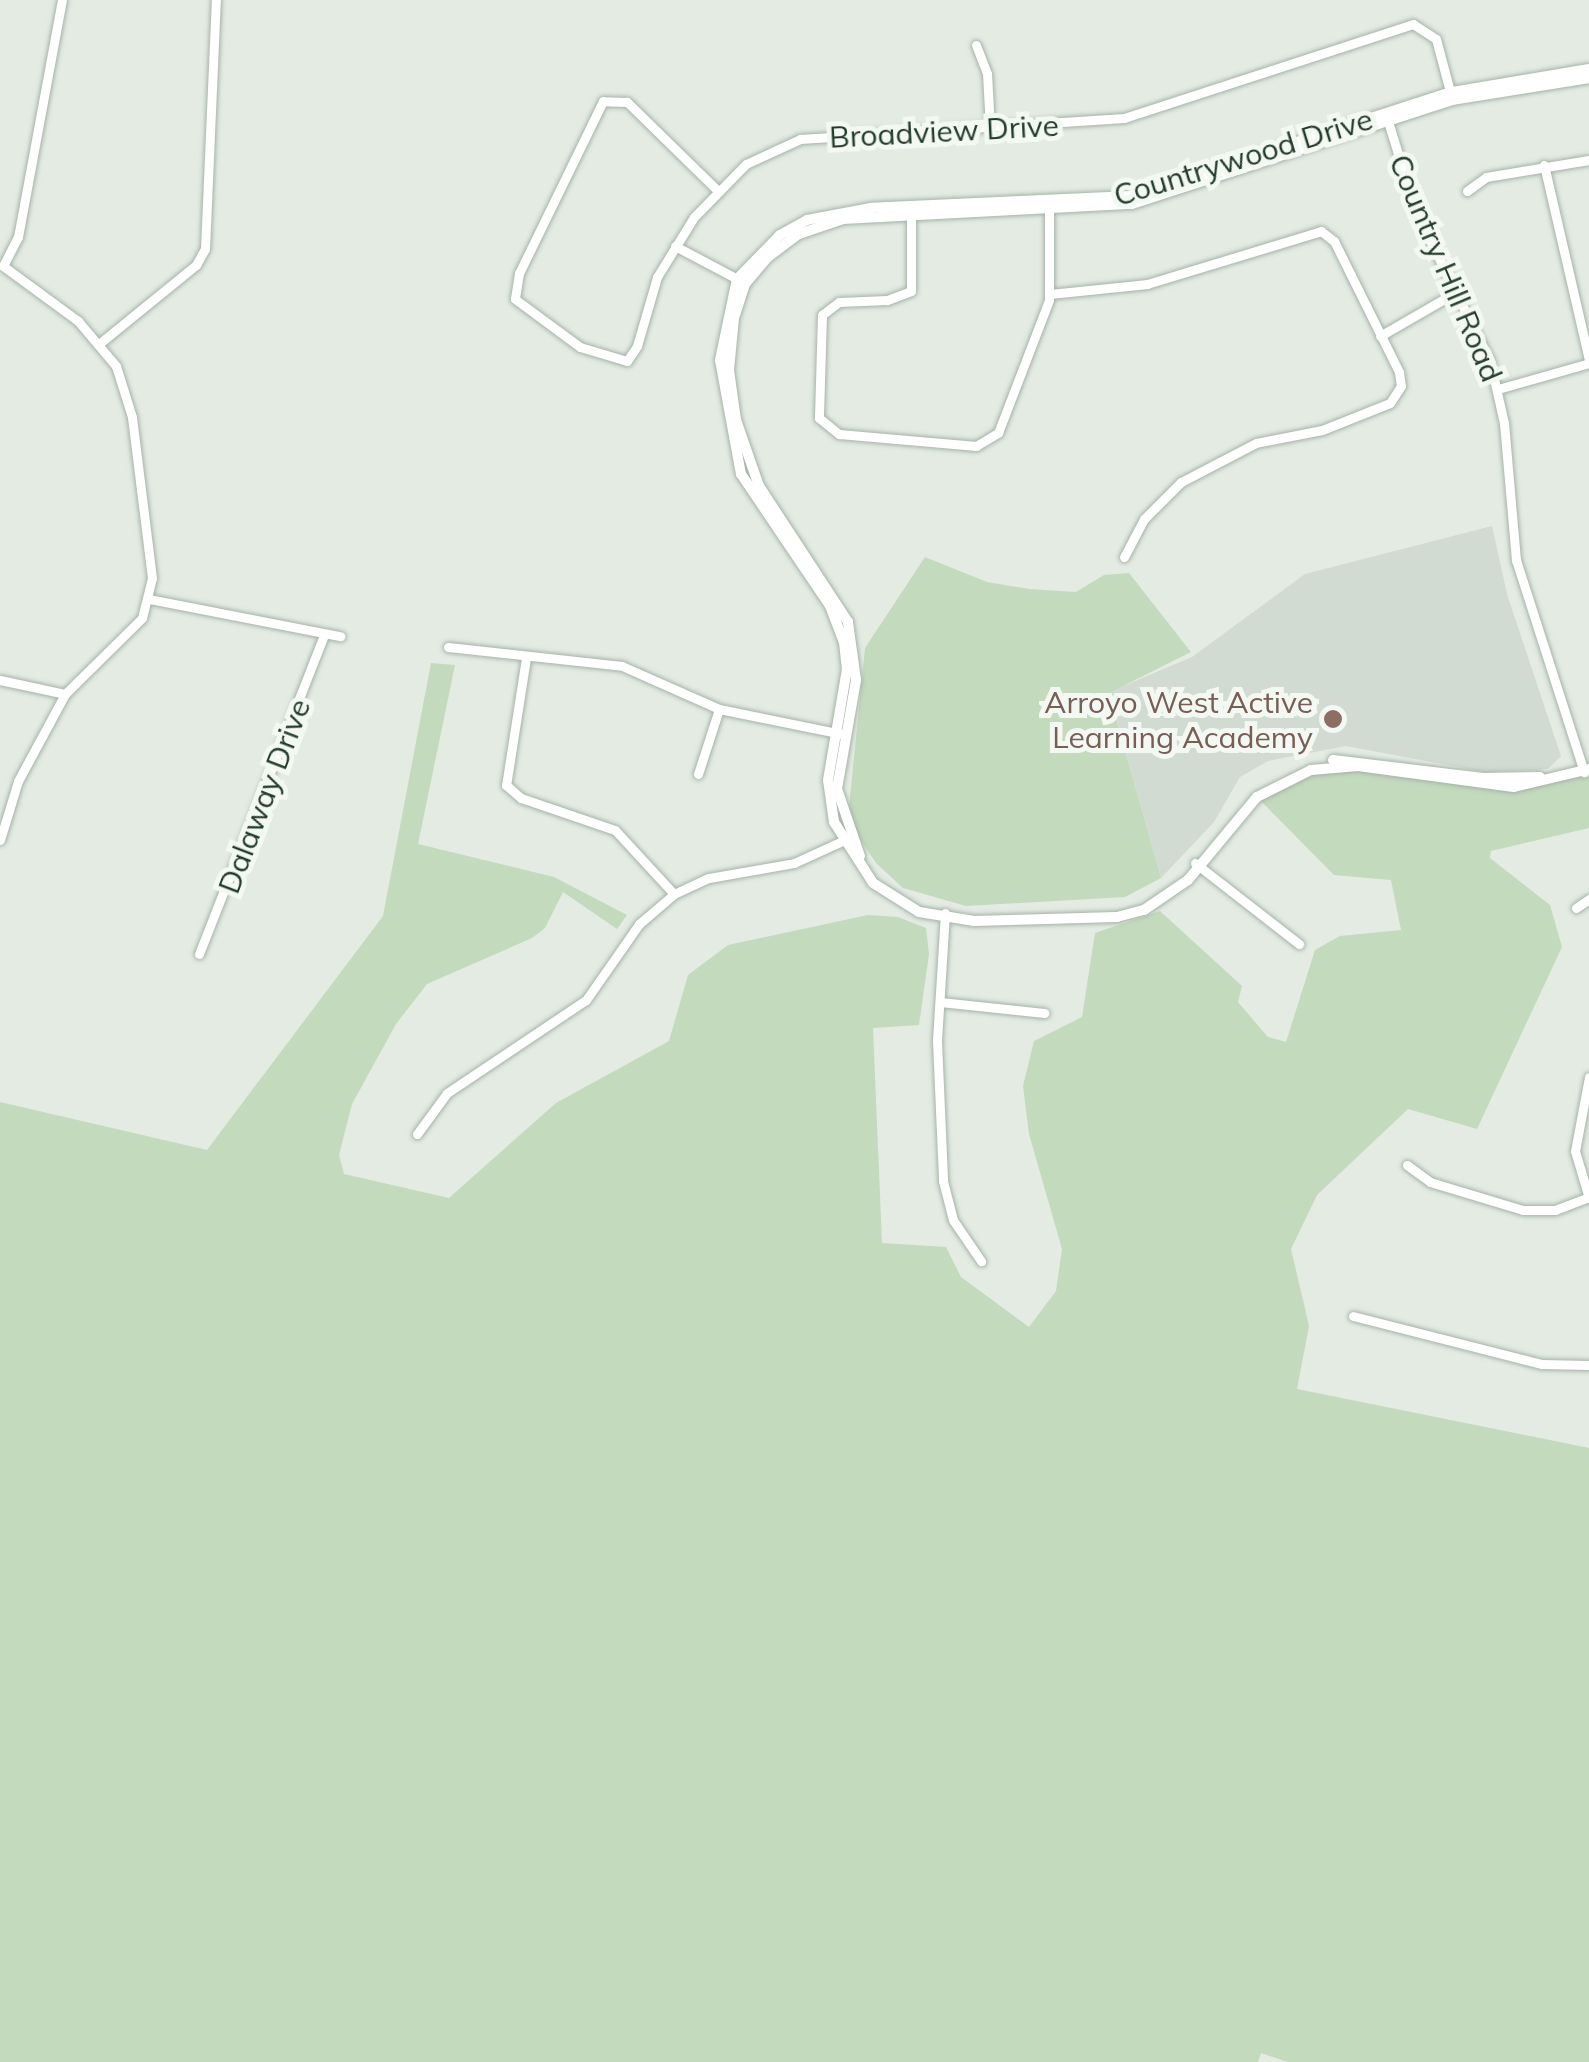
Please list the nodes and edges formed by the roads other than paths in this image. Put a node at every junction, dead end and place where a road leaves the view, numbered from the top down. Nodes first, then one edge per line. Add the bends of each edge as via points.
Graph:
1 (62, 0) edge
2 (216, 0) edge
3 (976, 45) dead end
4 (1589, 69) edge
5 (1589, 78) edge
6 (1451, 96) junction
7 (1386, 117) junction
8 (990, 128) junction
9 (1589, 160) edge
10 (1544, 165) junction
11 (717, 190) junction
12 (1467, 192) dead end
13 (1049, 208) junction
14 (911, 211) junction
15 (674, 246) junction
16 (1, 267) edge
17 (741, 281) junction
18 (1458, 292) junction
19 (1050, 294) junction
20 (1380, 336) junction
21 (100, 343) junction
22 (1589, 362) edge
23 (1498, 389) junction
24 (1124, 557) dead end
25 (149, 598) junction
26 (324, 636) junction
27 (340, 636) dead end
28 (448, 647) dead end
29 (526, 658) junction
30 (0, 680) edge
31 (65, 694) junction
32 (719, 709) junction
33 (840, 733) junction
34 (1586, 767) edge
35 (698, 774) dead end
36 (0, 840) edge
37 (846, 840) junction
38 (1197, 865) junction
39 (674, 894) junction
40 (1589, 899) edge
41 (1576, 908) dead end
42 (944, 916) junction
43 (1299, 944) dead end
44 (199, 954) dead end
45 (940, 1002) junction
46 (1044, 1013) dead end
47 (1589, 1078) edge
48 (417, 1134) dead end
49 (1407, 1165) dead end
50 (1589, 1197) edge
51 (981, 1261) dead end
52 (1353, 1316) dead end
53 (1589, 1365) edge

1 - 16 street via 18,237
2 - 21 street via 206,250
3 - 8 street via 987,73
4 - 6 street, Countrywood Drive
5 - 6 street, Countrywood Drive
6 - 7 street, Countrywood Drive
6 - 8 street, Broadview Drive via 1436,39 1413,24 1124,118
7 - 13 street, Countrywood Drive via 1131,196
7 - 18 street, Country Hill Road via 1416,212
8 - 11 street, Broadview Drive via 800,139 758,156
9 - 10 street
10 - 12 street via 1482,178
10 - 22 street
11 - 15 street, Broadview Drive
11 - 15 street, Broadview Drive via 627,102 608,99 587,124 514,293 524,310 558,334 606,360 627,361
13 - 14 street, Countrywood Drive
13 - 19 street
14 - 17 street, Countrywood Drive via 843,211 807,220 780,235
14 - 19 street via 910,290 886,300 839,302 822,315 818,408 824,428 976,446 992,442
15 - 17 street
16 - 21 street
17 - 33 street via 720,360 730,439 750,491 838,622 846,669
18 - 20 street
18 - 23 street, Country Hill Road
19 - 20 street via 1147,284 1322,231 1334,240
20 - 24 street via 1401,378 1390,403 1322,430 1256,442 1199,470 1153,508
21 - 25 street via 116,366 132,417
22 - 23 street
23 - 34 street, Country Hill Road via 1516,560
25 - 26 street
25 - 31 street via 142,618
26 - 27 street
26 - 44 street, Dalaway Drive
28 - 29 street
29 - 32 street via 622,666
29 - 39 street via 506,785 521,798 615,830
30 - 31 street
31 - 36 street via 18,781
32 - 33 street
32 - 35 street
33 - 37 street via 829,800
34 - 38 street via 1502,787 1358,766 1311,770 1257,797
37 - 39 street via 794,863 709,878
37 - 42 street via 872,882
38 - 42 street via 1171,894 1117,917
38 - 43 street
39 - 48 street via 640,924 586,1000 447,1093
40 - 41 street
42 - 45 street
45 - 46 street
45 - 51 street via 944,1193 958,1230
47 - 50 street via 1575,1151
49 - 50 street via 1430,1182 1523,1210 1555,1210
52 - 53 street via 1542,1364

